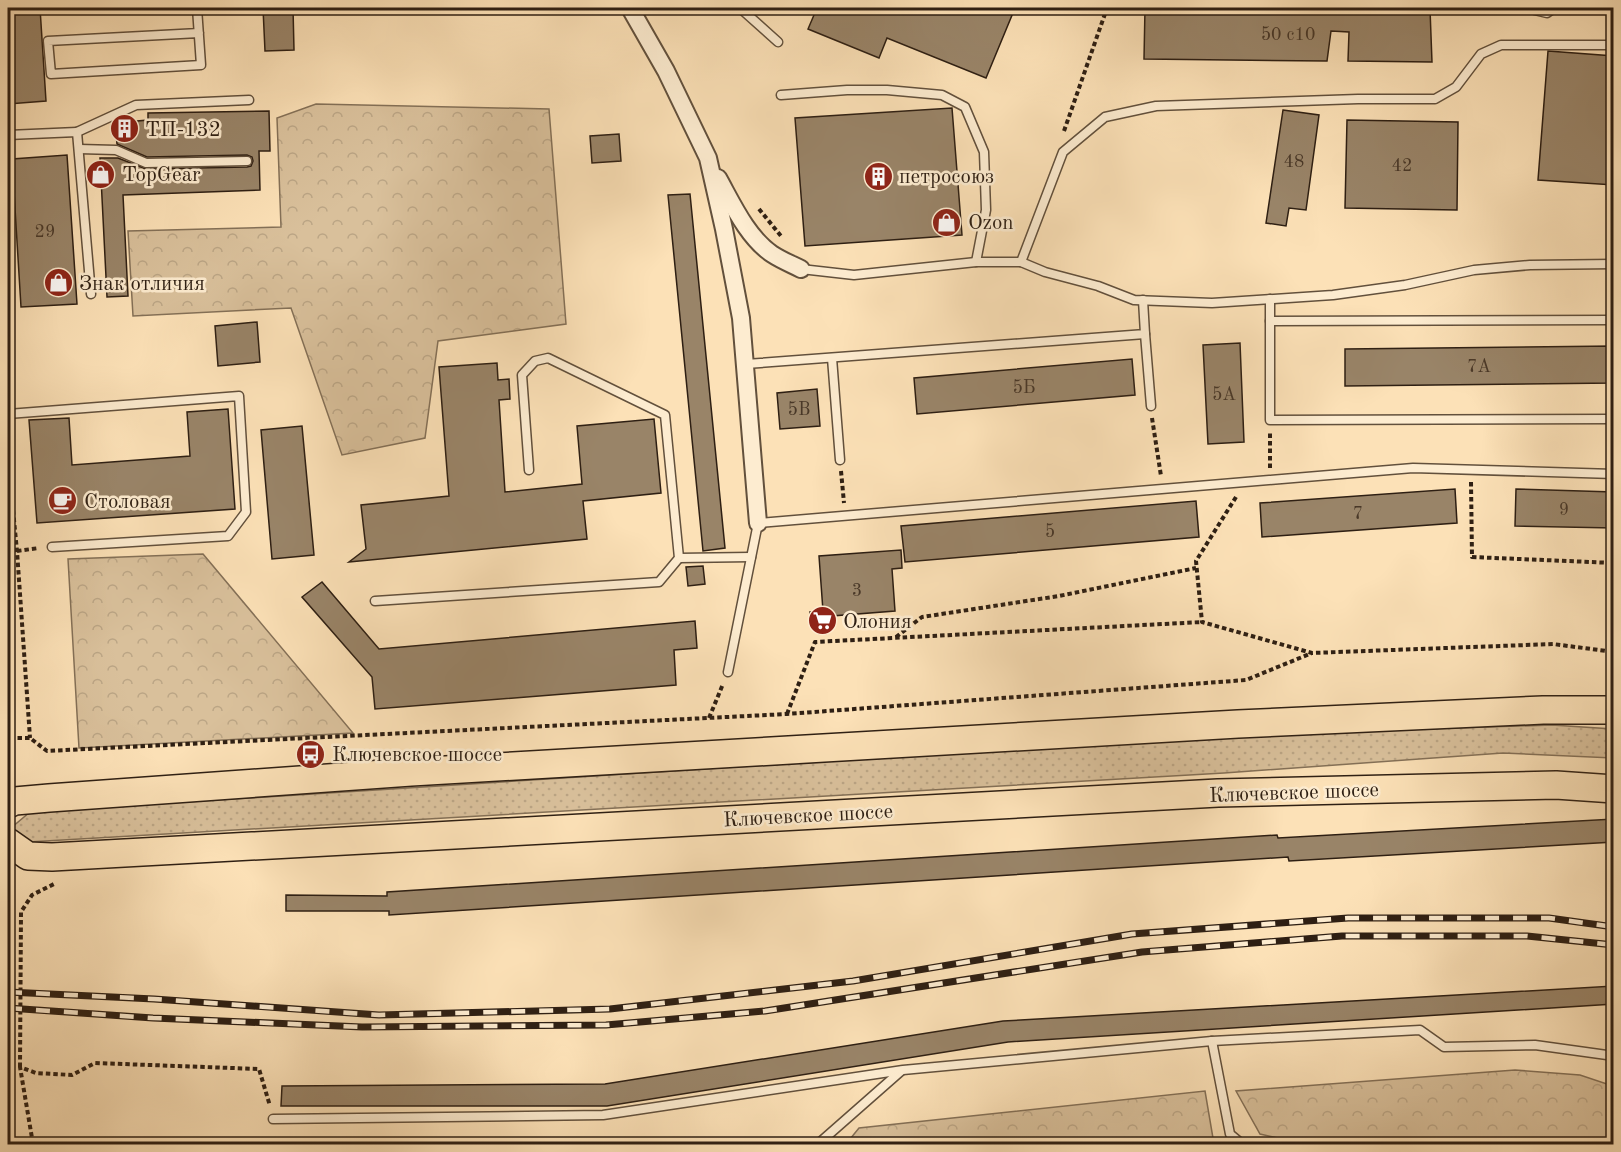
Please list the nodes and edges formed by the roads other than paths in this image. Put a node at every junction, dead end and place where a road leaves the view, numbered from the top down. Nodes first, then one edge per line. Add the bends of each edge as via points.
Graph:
1 (197, 8) edge
2 (630, 8) edge
3 (741, 8) edge
4 (1526, 8) edge
5 (1554, 8) edge
6 (199, 33) junction
7 (778, 42) dead end
8 (1614, 45) edge
9 (781, 95) dead end
10 (249, 100) dead end
11 (77, 132) junction
12 (8, 135) edge
13 (79, 149) junction
14 (708, 159) junction
15 (247, 161) dead end
16 (976, 262) junction
17 (1021, 262) junction
18 (1614, 264) edge
19 (801, 269) joint
20 (91, 294) dead end
21 (1270, 299) junction
22 (1143, 300) junction
23 (1614, 320) edge
24 (1270, 321) junction
25 (1145, 334) junction
26 (832, 358) junction
27 (746, 364) junction
28 (1151, 406) road end
29 (8, 414) edge
30 (1614, 419) edge
31 (840, 460) road end
32 (529, 470) dead end
33 (1614, 474) edge
34 (758, 523) junction
35 (52, 547) road end
36 (751, 557) junction
37 (679, 558) junction
38 (375, 601) dead end
39 (728, 672) road end
40 (1614, 710) edge
41 (1614, 789) edge
42 (8, 804) edge
43 (8, 842) edge
44 (1212, 1041) junction
45 (1614, 1056) edge
46 (903, 1070) junction
47 (273, 1119) road end
48 (818, 1144) edge
49 (1242, 1144) edge

1 - 6 lane
2 - 14 street via 666,71
3 - 7 lane
4 - 5 lane via 1547,13
6 - 6 lane via 48,41 51,74 201,65
8 - 17 lane via 1501,45 1481,54 1456,87 1435,99 1156,106 1105,117 1063,152
9 - 16 lane via 887,90 942,95 965,107 984,152 986,210
10 - 11 lane via 136,105
11 - 12 lane
11 - 13 lane
13 - 15 lane via 116,150 146,163
13 - 20 lane
14 - 19 street via 741,220 770,253
14 - 27 street via 741,318
16 - 17 lane
16 - 19 lane via 854,275
17 - 22 lane
18 - 21 lane via 1474,270 1405,285
21 - 22 lane via 1212,303
21 - 24 lane
22 - 25 lane
23 - 24 lane
24 - 30 lane via 1270,420
25 - 26 lane
25 - 28 lane
26 - 27 lane
26 - 31 lane
27 - 34 street
29 - 35 lane via 239,396 246,512 228,536
32 - 37 lane via 522,375 535,360 548,358 665,415
33 - 34 lane via 1413,468
34 - 36 lane
36 - 37 lane
36 - 39 lane
37 - 38 lane via 659,582
40 - 42 main road via 1238,724 774,750 411,772
41 - 43 main road, Ключевское шоссе via 1556,785 1218,793 52,857 28,856
44 - 45 lane via 1420,1030 1444,1047 1535,1045
44 - 46 lane
44 - 49 lane via 1230,1134
46 - 47 lane via 603,1115
46 - 48 lane

